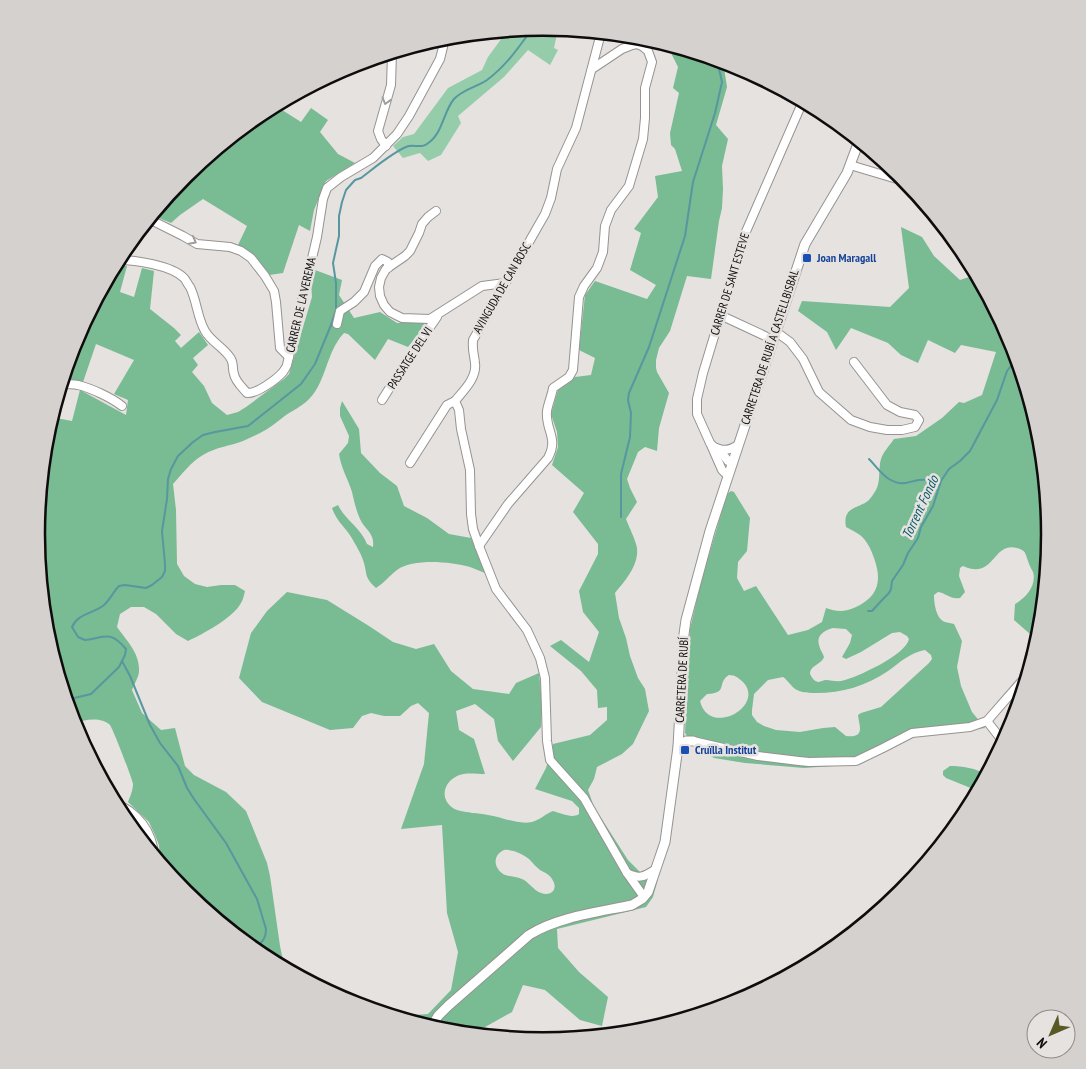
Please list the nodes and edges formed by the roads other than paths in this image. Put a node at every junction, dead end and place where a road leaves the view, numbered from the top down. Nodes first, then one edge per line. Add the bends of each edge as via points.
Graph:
1 (599, 40) edge
2 (633, 45) edge
3 (443, 47) edge
4 (643, 47) edge
5 (392, 60) edge
6 (592, 69) junction
7 (800, 108) edge
8 (386, 146) junction
9 (857, 148) edge
10 (850, 165) junction
11 (890, 177) edge
12 (436, 211) dead end
13 (155, 222) edge
14 (128, 260) edge
15 (388, 268) junction
16 (505, 283) junction
17 (438, 315) junction
18 (720, 315) junction
19 (337, 324) dead end
20 (775, 331) junction
21 (772, 341) junction
22 (289, 357) junction
23 (854, 362) dead end
24 (68, 384) edge
25 (382, 400) dead end
26 (455, 401) junction
27 (122, 406) dead end
28 (710, 443) junction
29 (738, 445) junction
30 (718, 449) junction
31 (410, 463) dead end
32 (730, 470) junction
33 (479, 546) junction
34 (1017, 686) edge
35 (987, 722) junction
36 (679, 733) junction
37 (998, 736) edge
38 (693, 741) junction
39 (678, 747) junction
40 (129, 811) edge
41 (152, 843) edge
42 (627, 873) junction
43 (645, 886) junction
44 (435, 1021) edge

1 - 6 street, AVINGUDA DE CAN BOSC
2 - 6 street
3 - 8 street, CARRER DE LA VEREMA via 440,59 409,116
4 - 33 street via 652,62 645,88 643,139 628,186 605,226 597,268 579,297 573,370 554,388 547,412 553,450 508,504
5 -> 8 street via 391,85 378,131
6 - 16 street, AVINGUDA DE CAN BOSC via 576,128 557,169 545,214
7 - 18 street, CARRER DE SANT ESTEVE via 740,243
8 - 22 street, CARRER DE LA VEREMA via 328,188 322,199 317,237
9 - 10 street, CARRETERA DE RUBÍ A CASTELLBISBAL
10 - 11 street
10 - 20 street, CARRETERA DE RUBÍ A CASTELLBISBAL via 805,244
12 - 15 street via 422,224 410,251
13 -> 22 street via 197,244 230,247 251,258 274,291 280,348
14 - 22 street, CARRER DE LA VEREMA via 162,267 184,278 206,332 231,358 234,374 247,393 274,380 283,372
15 - 17 street via 379,287 380,296 390,312 402,318 430,319
15 - 19 street via 388,262 382,258 364,292 340,311
16 - 17 street via 482,286
16 - 26 street, AVINGUDA DE CAN BOSC via 473,340 474,377
17 - 25 street, PASSATGE DEL VI
18 - 21 street
18 - 28 street, CARRER DE SANT ESTEVE via 697,399 697,414
20 - 21 street, CARRETERA DE RUBÍ A CASTELLBISBAL
20 - 23 street via 790,342 819,392 852,420 887,430 915,427 919,420 915,415 887,405
21 - 29 street, CARRETERA DE RUBÍ A CASTELLBISBAL
24 - 27 street via 83,386
26 - 31 street, AVINGUDA DE CAN BOSC via 447,404
26 - 33 street via 470,470 471,514
28 - 30 street, CARRER DE SANT ESTEVE
28 - 32 street, CARRER DE SANT ESTEVE via 722,470
29 - 30 street via 732,449
29 - 32 street, CARRETERA DE RUBÍ A CASTELLBISBAL
30 - 32 street, CARRER DE SANT ESTEVE via 728,461
32 - 36 street, CARRETERA DE RUBÍ via 686,620
33 - 42 street via 496,589 527,630 540,658 545,678 550,760 584,798
34 - 35 street
35 - 37 street
35 - 38 street via 912,733 856,761 798,761 758,756
36 - 38 street
36 - 39 street, CARRETERA DE RUBÍ
38 - 39 street
39 - 43 street, CARRETERA DE RUBÍ via 665,842 656,869
40 - 41 street via 142,823
42 - 43 street
42 - 43 street via 634,883
43 - 44 street via 632,905 560,921 534,932

